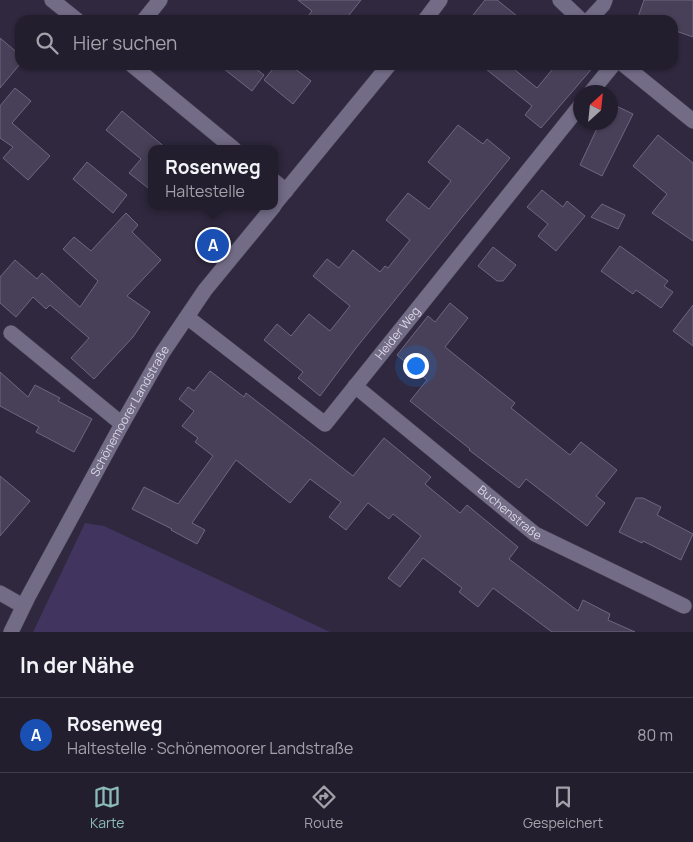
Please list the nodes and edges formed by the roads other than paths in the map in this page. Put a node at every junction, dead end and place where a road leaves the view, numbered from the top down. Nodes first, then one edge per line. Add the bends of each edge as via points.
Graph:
1 (52, 0) edge
2 (160, 0) edge
3 (440, 0) edge
4 (560, 0) edge
5 (605, 0) edge
6 (71, 15) edge
7 (148, 15) edge
8 (429, 15) edge
9 (576, 15) edge
10 (593, 15) edge
11 (138, 70) edge
12 (384, 70) edge
13 (609, 70) edge
14 (630, 70) edge
15 (597, 85) edge
16 (573, 115) edge
17 (693, 121) edge
18 (229, 145) edge
19 (280, 186) edge
20 (271, 210) edge
21 (187, 317) junction
22 (11, 333) dead end
23 (355, 386) junction
24 (122, 424) junction
25 (0, 593) edge
26 (23, 606) junction
27 (684, 606) dead end
28 (11, 632) edge

1 - 6 street
2 - 7 street
3 - 8 street
4 - 9 street
5 - 10 street
11 - 18 street
12 - 19 street, Schönemoorer Landstraße
13 - 15 street
14 - 17 street
16 - 23 street, Heider Weg
20 - 21 street, Schönemoorer Landstraße
21 - 23 street, Heider Weg via 325,424
21 - 24 street, Schönemoorer Landstraße
22 - 24 street
23 - 27 street, Buchenstraße via 535,534
24 - 26 street, Schönemoorer Landstraße
25 - 26 street
26 - 28 street, Schönemoorer Landstraße

